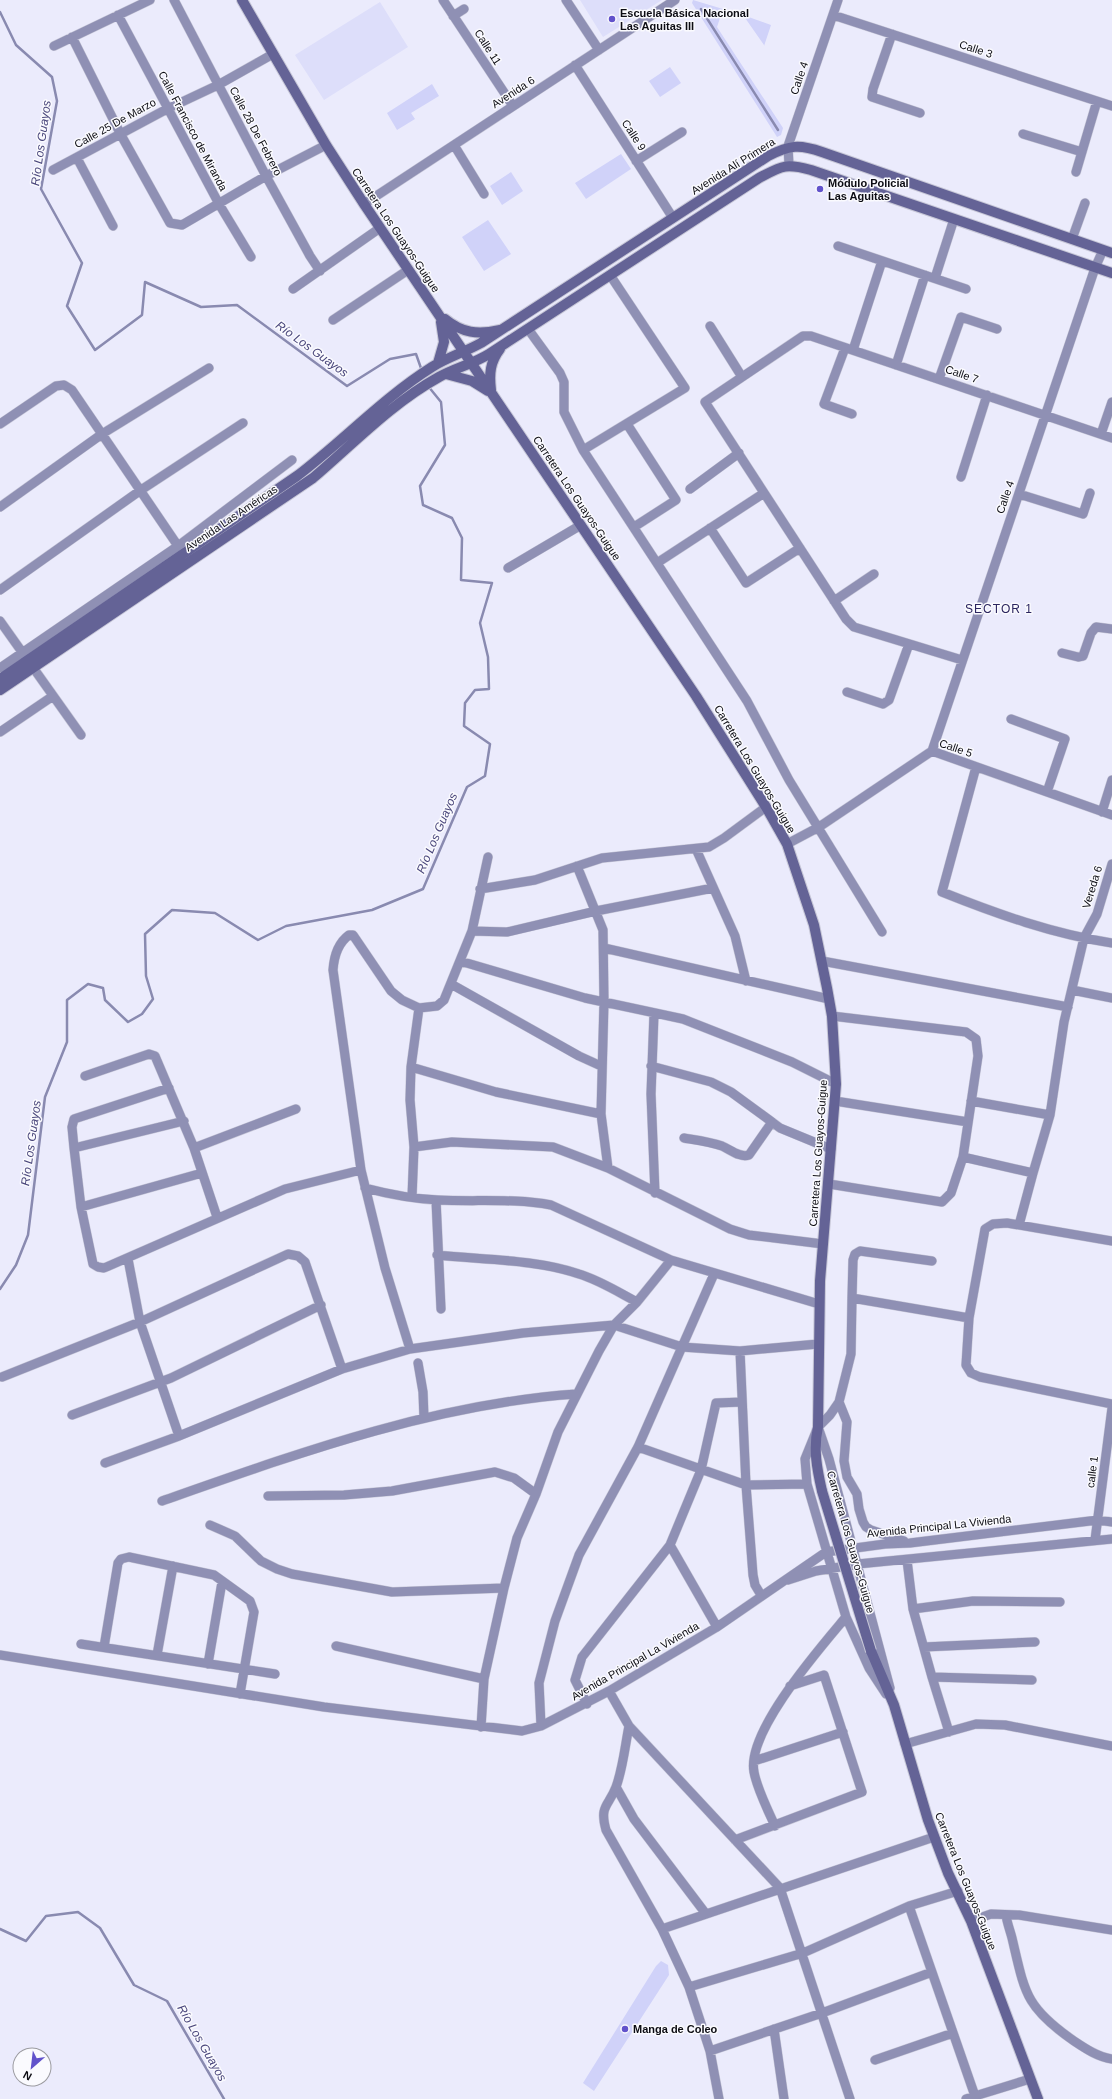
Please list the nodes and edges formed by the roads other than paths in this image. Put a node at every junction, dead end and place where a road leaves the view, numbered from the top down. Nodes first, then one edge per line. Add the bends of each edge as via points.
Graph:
1 (150, 0) edge
2 (174, 0) edge
3 (242, 0) edge
4 (443, 0) edge
5 (566, 0) edge
6 (675, 0) edge
7 (838, 0) edge
8 (464, 9) dead end
9 (118, 15) junction
10 (833, 15) junction
11 (453, 16) junction
12 (892, 34) junction
13 (72, 37) junction
14 (54, 46) dead end
15 (599, 50) junction
16 (273, 54) junction
17 (575, 66) junction
18 (218, 86) junction
19 (1097, 101) junction
20 (513, 106) junction
21 (1112, 106) edge
22 (167, 109) junction
23 (920, 114) dead end
24 (682, 132) dead end
25 (1022, 134) dead end
26 (121, 135) junction
27 (326, 145) junction
28 (454, 145) junction
29 (788, 146) junction
30 (1082, 152) junction
31 (77, 158) junction
32 (636, 161) junction
33 (789, 165) junction
34 (53, 170) dead end
35 (1076, 172) dead end
36 (266, 176) junction
37 (484, 194) dead end
38 (1085, 203) dead end
39 (219, 204) junction
40 (364, 204) junction
41 (673, 218) junction
42 (954, 219) junction
43 (113, 226) dead end
44 (380, 228) junction
45 (1072, 239) junction
46 (838, 246) dead end
47 (1107, 252) edge
48 (251, 257) dead end
49 (882, 261) junction
50 (1095, 268) junction
51 (408, 270) junction
52 (320, 271) junction
53 (1112, 273) edge
54 (610, 275) junction
55 (925, 275) junction
56 (935, 278) junction
57 (293, 289) dead end
58 (966, 289) dead end
59 (438, 315) junction
60 (333, 320) dead end
61 (710, 326) dead end
62 (506, 327) junction
63 (528, 329) junction
64 (997, 329) dead end
65 (506, 343) junction
66 (849, 349) junction
67 (463, 351) junction
68 (472, 364) junction
69 (435, 365) junction
70 (896, 365) junction
71 (209, 368) dead end
72 (442, 375) junction
73 (742, 377) junction
74 (939, 379) junction
75 (492, 394) junction
76 (987, 396) junction
77 (1112, 402) edge
78 (852, 414) dead end
79 (1046, 415) junction
80 (0, 424) edge
81 (243, 424) dead end
82 (627, 424) junction
83 (102, 434) junction
84 (1101, 434) junction
85 (1112, 438) edge
86 (583, 450) junction
87 (739, 453) junction
88 (292, 460) dead end
89 (961, 477) dead end
90 (690, 488) dead end
91 (141, 490) junction
92 (764, 493) junction
93 (1090, 493) dead end
94 (1019, 494) junction
95 (0, 506) edge
96 (580, 525) junction
97 (634, 527) junction
98 (710, 528) junction
99 (178, 546) junction
100 (800, 548) junction
101 (657, 563) junction
102 (508, 568) dead end
103 (874, 574) dead end
104 (0, 590) edge
105 (834, 601) junction
106 (0, 621) edge
107 (1112, 630) edge
108 (909, 644) junction
109 (1062, 654) dead end
110 (28, 660) junction
111 (962, 660) junction
112 (0, 668) edge
113 (0, 679) edge
114 (0, 690) edge
115 (847, 692) dead end
116 (53, 696) junction
117 (1011, 719) dead end
118 (0, 732) edge
119 (81, 735) dead end
120 (932, 751) junction
121 (976, 767) junction
122 (1112, 780) edge
123 (1047, 792) junction
124 (766, 807) junction
125 (1102, 812) junction
126 (1112, 815) edge
127 (819, 827) junction
128 (787, 844) junction
129 (696, 850) junction
130 (488, 856) dead end
131 (1112, 864) edge
132 (577, 866) junction
133 (713, 888) junction
134 (480, 889) junction
135 (596, 911) junction
136 (472, 931) junction
137 (882, 932) dead end
138 (1084, 938) junction
139 (1112, 943) edge
140 (604, 948) junction
141 (460, 961) junction
142 (822, 961) junction
143 (746, 981) junction
144 (451, 984) junction
145 (1072, 990) junction
146 (1112, 998) edge
147 (829, 999) junction
148 (604, 1002) junction
149 (1068, 1007) junction
150 (419, 1008) junction
151 (654, 1014) junction
152 (832, 1016) junction
153 (411, 1066) junction
154 (601, 1066) junction
155 (651, 1066) junction
156 (85, 1076) dead end
157 (836, 1084) junction
158 (169, 1088) junction
159 (835, 1101) junction
160 (971, 1101) junction
161 (296, 1109) dead end
162 (601, 1114) junction
163 (1050, 1115) junction
164 (184, 1121) junction
165 (772, 1122) junction
166 (968, 1122) junction
167 (684, 1138) dead end
168 (414, 1147) junction
169 (74, 1148) junction
170 (194, 1148) junction
171 (831, 1149) junction
172 (963, 1157) junction
173 (608, 1168) junction
174 (361, 1170) junction
175 (202, 1173) junction
176 (1033, 1173) junction
177 (829, 1184) junction
178 (364, 1188) junction
179 (655, 1193) junction
180 (412, 1197) junction
181 (436, 1200) junction
182 (81, 1207) junction
183 (217, 1217) junction
184 (1019, 1225) junction
185 (1112, 1241) edge
186 (823, 1244) junction
187 (437, 1256) junction
188 (128, 1259) junction
189 (671, 1260) junction
190 (932, 1261) dead end
191 (714, 1274) junction
192 (852, 1298) junction
193 (636, 1302) junction
194 (819, 1304) junction
195 (321, 1306) junction
196 (441, 1309) dead end
197 (969, 1318) junction
198 (140, 1322) junction
199 (614, 1325) junction
200 (818, 1344) junction
201 (682, 1347) junction
202 (410, 1349) junction
203 (740, 1351) junction
204 (418, 1363) dead end
205 (342, 1369) junction
206 (2, 1377) dead end
207 (160, 1382) junction
208 (576, 1394) junction
209 (742, 1402) junction
210 (839, 1402) junction
211 (1112, 1404) edge
212 (1112, 1408) edge
213 (72, 1415) dead end
214 (424, 1418) junction
215 (818, 1427) junction
216 (179, 1436) junction
217 (638, 1446) junction
218 (105, 1463) dead end
219 (701, 1470) junction
220 (807, 1484) junction
221 (746, 1485) junction
222 (536, 1494) junction
223 (268, 1496) dead end
224 (162, 1501) dead end
225 (1098, 1520) junction
226 (1112, 1522) edge
227 (210, 1525) dead end
228 (1112, 1539) edge
229 (1095, 1540) junction
230 (910, 1544) junction
231 (670, 1545) junction
232 (853, 1547) junction
233 (826, 1552) junction
234 (908, 1560) junction
235 (858, 1564) junction
236 (172, 1566) junction
237 (832, 1568) junction
238 (222, 1582) junction
239 (777, 1584) junction
240 (504, 1588) junction
241 (761, 1595) junction
242 (1060, 1602) dead end
243 (913, 1609) junction
244 (846, 1617) junction
245 (717, 1627) junction
246 (1035, 1642) dead end
247 (81, 1644) dead end
248 (336, 1646) dead end
249 (924, 1646) junction
250 (104, 1647) junction
251 (0, 1655) edge
252 (157, 1655) junction
253 (208, 1664) junction
254 (244, 1670) junction
255 (274, 1674) dead end
256 (932, 1677) junction
257 (484, 1679) junction
258 (1032, 1680) dead end
259 (790, 1686) junction
260 (609, 1691) junction
261 (240, 1694) junction
262 (587, 1704) junction
263 (894, 1705) junction
264 (541, 1726) junction
265 (630, 1726) junction
266 (481, 1727) junction
267 (843, 1732) junction
268 (949, 1732) junction
269 (905, 1744) junction
270 (1112, 1746) edge
271 (754, 1761) junction
272 (616, 1787) junction
273 (774, 1826) junction
274 (934, 1837) junction
275 (735, 1840) junction
276 (780, 1888) junction
277 (958, 1891) junction
278 (909, 1906) junction
279 (706, 1914) junction
280 (1006, 1915) junction
281 (971, 1921) junction
282 (662, 1929) junction
283 (1112, 1930) edge
284 (803, 1953) junction
285 (932, 1972) junction
286 (689, 1987) junction
287 (822, 2013) junction
288 (774, 2030) junction
289 (953, 2033) junction
290 (710, 2051) junction
291 (1112, 2059) edge
292 (875, 2060) dead end
293 (1030, 2079) junction
294 (970, 2098) edge
295 (719, 2099) edge
296 (784, 2099) edge
297 (850, 2099) edge
298 (1038, 2099) edge

1 - 9 street
2 - 18 street, Calle 28 De Febrero
3 - 16 main road, Carretera Los Guayos-Guigue
4 - 11 street, Calle 11
5 - 15 street
6 - 15 street, Avenida 6
7 - 10 street, Calle 4
8 - 11 street
9 - 13 street
9 - 22 street, Calle Francisco de Miranda
10 - 12 street, Calle 3
10 - 29 street, Calle 4
11 - 20 street, Calle 11
12 - 19 street, Calle 3
12 - 23 street via 872,97
13 - 14 street
13 - 26 street
15 - 17 street, Avenida 6
16 - 18 street, Calle 25 De Marzo
16 - 27 main road, Carretera Los Guayos-Guigue
17 - 20 street, Avenida 6
17 - 32 street, Calle 9 via 620,145
18 - 22 street, Calle 25 De Marzo
18 - 36 street, Calle 28 De Febrero
19 - 21 street, Calle 3
19 - 30 street
20 - 28 street, Avenida 6
22 - 26 street, Calle 25 De Marzo
22 - 39 street, Calle Francisco de Miranda
24 - 32 street
25 - 30 street
26 - 31 street, Calle 25 De Marzo
26 - 39 street via 170,222 182,226
27 - 36 street
27 - 40 main road, Carretera Los Guayos-Guigue
28 - 37 street
28 - 40 street, Avenida 6 via 428,158
29 - 33 street, Calle 4
29 - 41 main road, Avenida Alí Primera via 768,156
29 - 45 main road, Avenida Alí Primera via 800,146 822,152
30 - 35 street
31 - 34 street, Calle 25 De Marzo
31 - 43 street
32 - 41 street, Calle 9
33 - 42 main road via 811,170
33 - 54 main road via 759,178
36 - 39 street
36 - 52 street, Calle 28 De Febrero
38 - 45 street
39 - 48 street, Calle Francisco de Miranda
40 - 44 main road, Carretera Los Guayos-Guigue
41 - 62 main road, Avenida Alí Primera
42 - 50 main road
42 - 56 street
44 - 51 main road, Carretera Los Guayos-Guigue
44 - 52 street
45 - 47 main road, Avenida Alí Primera
46 - 49 street
47 - 50 street, Calle 4
49 - 55 street
49 - 66 street
50 - 53 main road
50 - 79 street, Calle 4
51 - 59 main road, Carretera Los Guayos-Guigue
51 - 60 street
52 - 57 street
54 - 63 main road
54 - 82 street via 685,388
55 - 56 street
55 - 70 street
56 - 58 street
59 - 62 main road via 468,332 490,332
59 - 67 main road, Carretera Los Guayos-Guigue
59 - 69 main road via 444,342
61 - 73 street
62 - 67 main road, Avenida Alí Primera via 481,344
63 - 65 main road
63 - 86 street via 560,373 564,382 564,412
64 - 74 street via 961,317
65 - 68 main road
65 - 75 main road via 495,356 491,366 489,377
66 - 70 street, Calle 7
66 - 73 street, Calle 7 via 811,336 803,336
66 - 78 street via 824,404
67 - 68 main road, Carretera Los Guayos-Guigue
67 - 69 main road, Avenida Las Américas
68 - 72 main road, Avenida Las Américas
68 - 75 main road, Carretera Los Guayos-Guigue
69 - 110 main road, Avenida Las Américas via 393,394 297,476
70 - 74 street, Calle 7
71 - 83 street
72 - 75 main road via 472,381
72 - 110 main road, Avenida Las Américas via 377,419 353,444 313,478
73 - 87 street via 705,402
74 - 76 street, Calle 7
75 - 96 main road, Carretera Los Guayos-Guigue
76 - 79 street, Calle 7
76 - 89 street
77 - 84 street
79 - 84 street, Calle 7
79 - 94 street, Calle 4
80 - 83 street via 56,386 64,385 72,390
81 - 91 street
82 - 86 street
82 - 97 street via 676,500
83 - 91 street
83 - 95 street
84 - 85 street, Calle 7
86 - 97 street
87 - 90 street
87 - 92 street
88 - 99 street
91 - 99 street
91 - 104 street
92 - 98 street
92 - 100 street
93 - 94 street via 1083,514
94 - 111 street, Calle 4
96 - 102 street
96 - 124 main road, Carretera Los Guayos-Guigue via 696,696
97 - 101 street
98 - 100 street via 746,583
98 - 101 street
99 - 110 street
100 - 105 street
101 - 127 street via 747,701 789,780
103 - 105 street
105 - 108 street via 854,627
106 - 110 street
107 - 109 street via 1096,627 1091,633 1083,656
108 - 111 street
108 - 115 street via 889,700 883,704
110 - 112 street
110 - 113 main road, Avenida Las Américas
110 - 114 main road, Avenida Las Américas
110 - 116 street
111 - 120 street, Calle 4
116 - 118 street
116 - 119 street
117 - 123 street via 1065,739
120 - 121 street, Calle 5
120 - 127 street, Calle 5
121 - 123 street, Calle 5
121 - 138 street via 942,892 994,913
122 - 125 street
123 - 125 street, Calle 5
124 - 128 main road, Carretera Los Guayos-Guigue
124 - 129 street via 724,838 709,847
125 - 126 street, Calle 5
127 - 128 street, Calle 5
127 - 137 street
128 - 142 main road, Carretera Los Guayos-Guigue via 814,925
129 - 132 street via 656,851 602,858
129 - 133 street
130 - 134 street
131 - 138 street, Vereda 6 via 1098,914
132 - 134 street via 534,880
132 - 135 street
133 - 135 street
133 - 143 street via 735,936
134 - 136 street
135 - 136 street via 507,932
135 - 140 street via 603,930
136 - 141 street
138 - 139 street
138 - 145 street, Vereda 6
140 - 143 street
140 - 148 street
141 - 144 street
141 - 148 street
142 - 147 main road, Carretera Los Guayos-Guigue
142 - 149 street
143 - 147 street
144 - 150 street via 444,1000 437,1006
144 - 154 street
145 - 146 street
145 - 149 street, Vereda 6
147 - 152 main road, Carretera Los Guayos-Guigue
148 - 151 street
148 - 154 street
149 - 163 street, Vereda 6
150 - 153 street
150 - 174 street via 391,991 353,935 344,939 336,953 333,970
151 - 155 street
151 - 157 street via 684,1019 792,1062
152 - 157 main road, Carretera Los Guayos-Guigue
152 - 160 street via 966,1032 976,1039 978,1056
153 - 162 street via 496,1092
153 - 168 street via 410,1100
154 - 162 street
155 - 165 street via 711,1082 731,1092
155 - 179 street
156 - 158 street via 152,1054 158,1060
157 - 159 main road, Carretera Los Guayos-Guigue
158 - 164 street
158 - 169 street via 74,1119
159 - 166 street
159 - 171 main road, Carretera Los Guayos-Guigue
160 - 163 street
160 - 166 street
161 - 170 street
162 - 173 street
163 - 176 street, Vereda 6
164 - 169 street
164 - 170 street
165 - 167 street via 746,1156 721,1146
165 - 171 street via 780,1128
166 - 172 street
168 - 173 street via 452,1142 553,1147
168 - 180 street
169 - 182 street
170 - 175 street
171 - 177 main road, Carretera Los Guayos-Guigue
172 - 176 street
172 - 177 street via 951,1193 942,1202
173 - 179 street
174 - 178 street
174 - 183 street via 285,1189
175 - 182 street
175 - 183 street
176 - 184 street, Vereda 6
177 - 186 main road, Carretera Los Guayos-Guigue
178 - 180 street
178 - 202 street
179 - 186 street via 748,1235
180 - 181 street
181 - 187 street
181 - 189 street via 532,1201 552,1205
182 - 188 street via 93,1264 104,1268
183 - 188 street
184 - 185 street
184 - 197 street via 993,1224 985,1230
186 - 194 main road, Carretera Los Guayos-Guigue
187 - 193 street via 535,1264 572,1272 599,1282
187 - 196 street
188 - 198 street
189 - 191 street
189 - 193 street
190 - 192 street via 860,1251 852,1260
191 - 194 street
191 - 201 street
192 - 197 street
192 - 210 street via 851,1354
193 - 199 street
194 - 200 main road, Carretera Los Guayos-Guigue
195 - 198 street via 305,1262 298,1256 288,1254
195 - 205 street
195 - 207 street
197 - 211 street via 966,1365 971,1373
198 - 206 street
198 - 207 street
199 - 201 street
199 - 202 street via 523,1333
199 - 208 street
200 - 203 street
200 - 215 main road, Carretera Los Guayos-Guigue
201 - 203 street
201 - 217 street
202 - 205 street
203 - 209 street
204 - 214 street
205 - 216 street
207 - 213 street
207 - 216 street
208 - 214 street via 541,1397
208 - 222 street via 558,1432
209 - 219 street via 716,1402
209 - 221 street
210 - 215 street via 830,1416
210 - 230 street via 847,1422 844,1461 847,1477 857,1494 858,1509 863,1522 871,1530
212 - 225 street, calle 1
214 - 224 street via 275,1462
215 - 220 street via 805,1459
215 - 232 street
215 - 263 main road, Carretera Los Guayos-Guigue, bridge via 815,1442 822,1491 870,1651
216 - 218 street
217 - 219 street
217 - 264 street via 580,1555 555,1621 539,1683
219 - 221 street
219 - 231 street
220 - 221 street
220 - 233 street
221 - 241 street via 753,1575
222 - 223 street via 514,1478 495,1472 392,1491 344,1495
222 - 240 street via 517,1538
225 - 226 street, Avenida Principal La Vivienda
225 - 229 street, calle 1
225 - 230 street, Avenida Principal La Vivienda
227 - 240 street via 235,1536 261,1561 292,1574 392,1592
228 - 229 street, Avenida Principal La Vivienda
229 - 234 street, Avenida Principal La Vivienda
230 - 232 street, Avenida Principal La Vivienda
231 - 245 street
231 - 262 street via 582,1657 575,1680
232 - 233 street, Avenida Principal La Vivienda
232 - 235 street
233 - 237 street
233 - 239 street, Avenida Principal La Vivienda
234 - 235 street, Avenida Principal La Vivienda
234 - 243 street
235 - 237 street, Avenida Principal La Vivienda
235 - 263 street
236 - 238 street via 210,1574
236 - 250 street via 129,1557 121,1559 118,1563
236 - 252 street
237 - 239 street, Avenida Principal La Vivienda
237 - 244 street
238 - 253 street
238 - 254 street via 253,1605
239 - 241 street, Avenida Principal La Vivienda
240 - 257 street
241 - 245 street, Avenida Principal La Vivienda
242 - 243 street via 973,1601
243 - 249 street
244 - 259 street via 815,1652
244 - 263 street via 869,1668
245 - 260 street, Avenida Principal La Vivienda
246 - 249 street
247 - 250 street
248 - 257 street
249 - 256 street
250 - 252 street
251 - 261 street, Avenida Principal La Vivienda
252 - 253 street
253 - 254 street
254 - 255 street
254 - 261 street
256 - 258 street
256 - 268 street
257 - 266 street
259 - 267 street via 824,1675
259 - 271 street via 769,1720 755,1752
260 - 262 street, Avenida Principal La Vivienda
260 - 265 street
261 - 266 street, Avenida Principal La Vivienda
262 - 264 street, Avenida Principal La Vivienda
263 - 269 main road, Carretera Los Guayos-Guigue
264 - 266 street, Avenida Principal La Vivienda via 522,1731
265 - 272 street
265 - 275 street
267 - 271 street
267 - 273 street via 862,1792
268 - 269 street
268 - 270 street via 976,1724 1005,1725
269 - 274 main road, Carretera Los Guayos-Guigue
271 - 273 street via 753,1771
272 - 279 street via 634,1819
272 - 282 street via 604,1807 603,1821
273 - 275 street
274 - 276 street
274 - 277 main road, Carretera Los Guayos-Guigue
275 - 276 street
276 - 279 street
276 - 284 street
277 - 278 street
277 - 281 main road, Carretera Los Guayos-Guigue
278 - 284 street
278 - 285 street
279 - 282 street
280 - 281 street via 991,1914
280 - 283 street
280 - 291 street via 1018,1968 1028,1996 1035,2007 1048,2022 1088,2050
281 - 293 main road, Carretera Los Guayos-Guigue
282 - 286 street
284 - 286 street
284 - 287 street
285 - 287 street
285 - 289 street
286 - 290 street
287 - 288 street
287 - 297 street
288 - 290 street
288 - 296 street
289 - 292 street
289 - 294 street
290 - 295 street
293 - 294 street
293 - 298 main road, Carretera Los Guayos-Guigue

